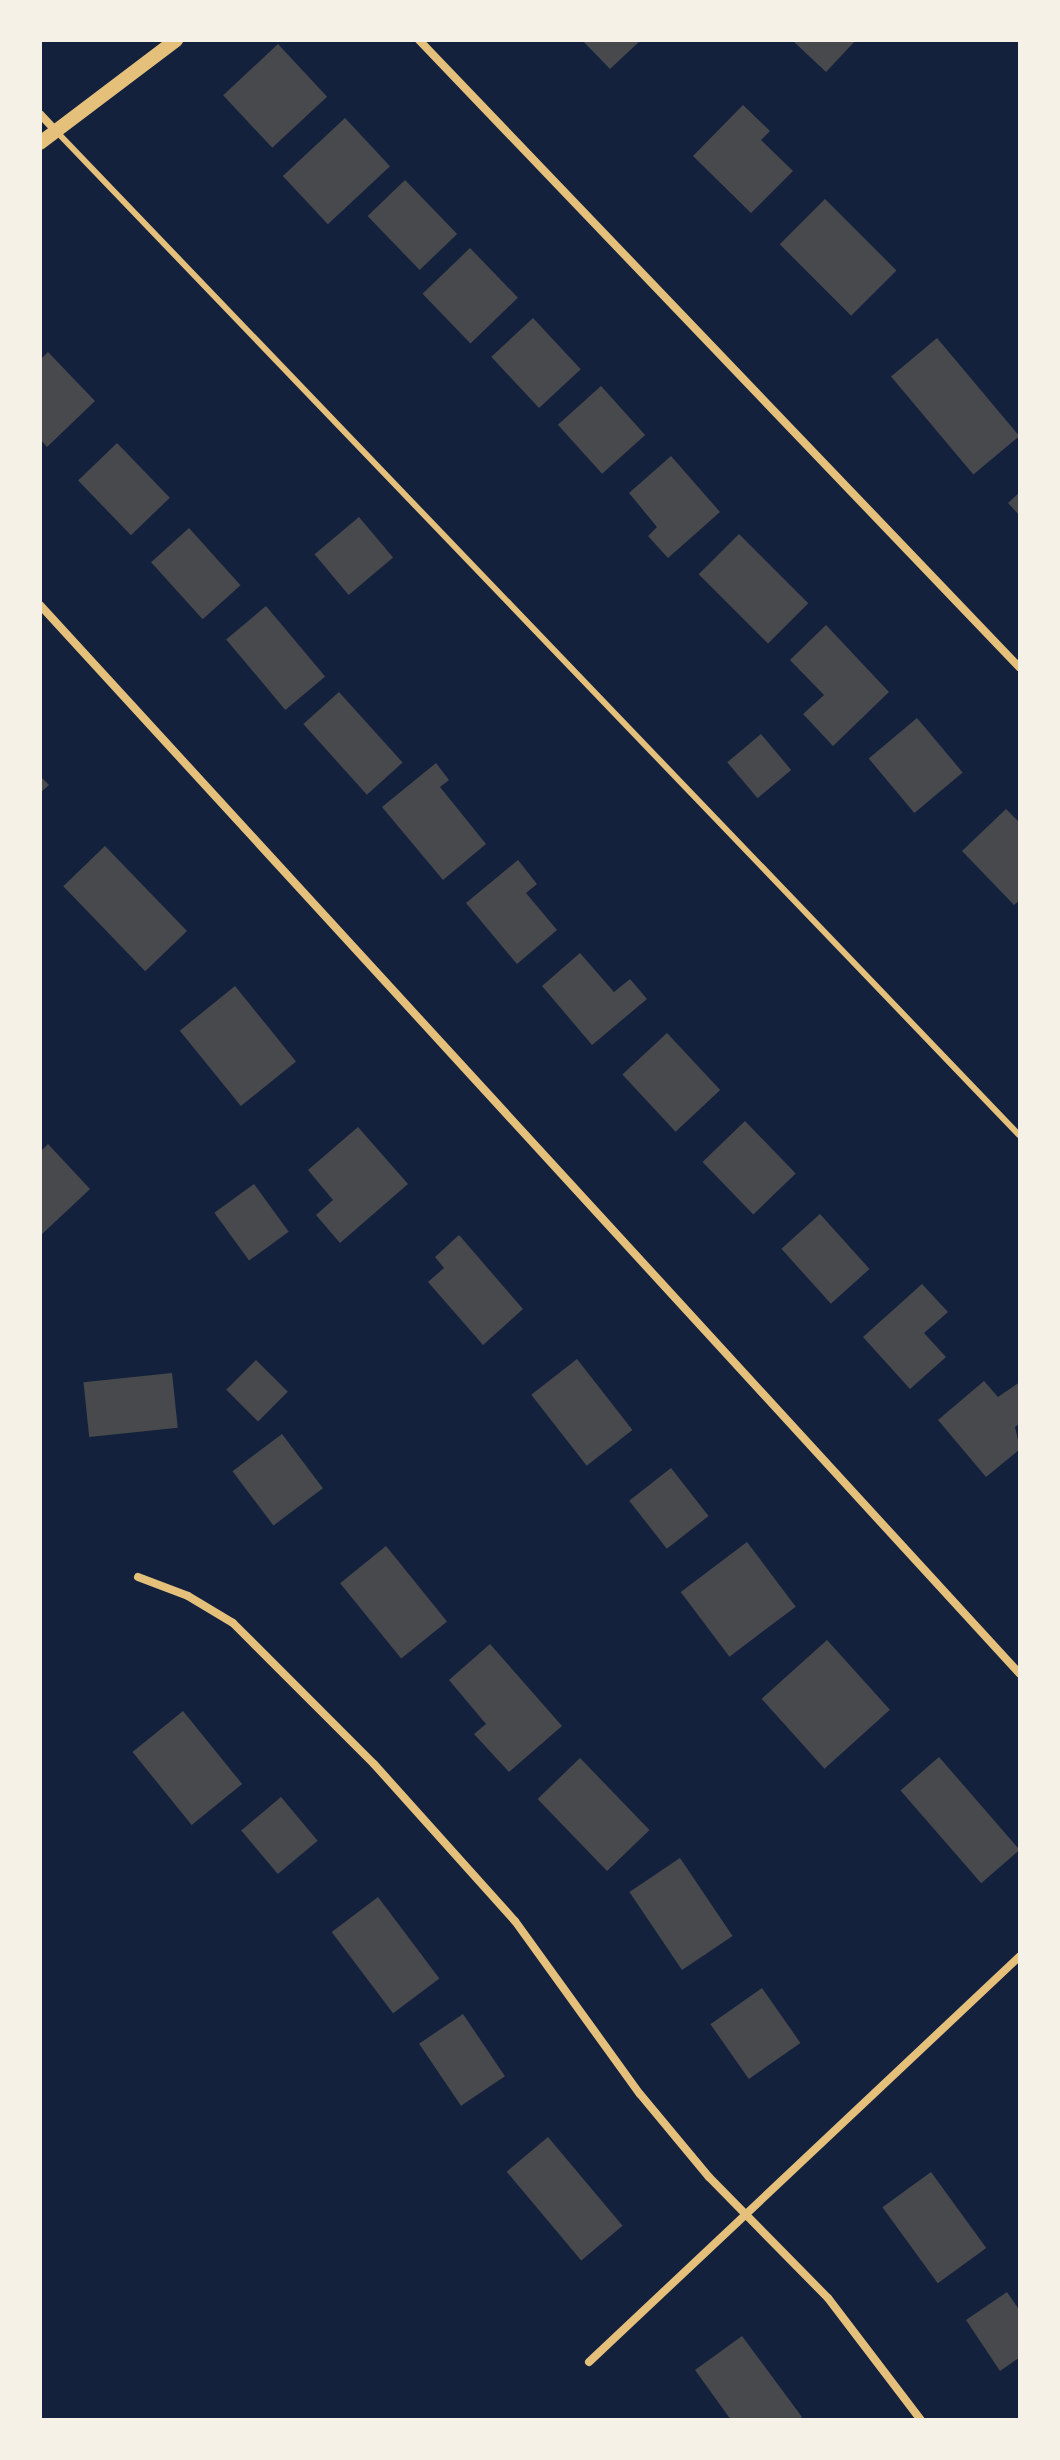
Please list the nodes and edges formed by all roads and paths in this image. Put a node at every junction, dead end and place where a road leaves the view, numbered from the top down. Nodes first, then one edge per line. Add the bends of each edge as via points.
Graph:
1 (176, 40) edge
2 (419, 40) edge
3 (40, 114) edge
4 (56, 131) junction
5 (40, 143) edge
6 (40, 605) edge
7 (1020, 668) edge
8 (1020, 1136) edge
9 (138, 1577) dead end
10 (1020, 1674) edge
11 (1020, 1956) edge
12 (747, 2216) junction
13 (589, 2362) dead end
14 (921, 2420) edge

1 - 4 street
2 - 7 street
3 - 4 street
4 - 5 street
4 - 8 lane
6 - 10 street
9 - 12 street via 188,1596 233,1623 374,1764 515,1921 640,2094
11 - 12 street
12 - 13 street
12 - 14 street via 828,2298

